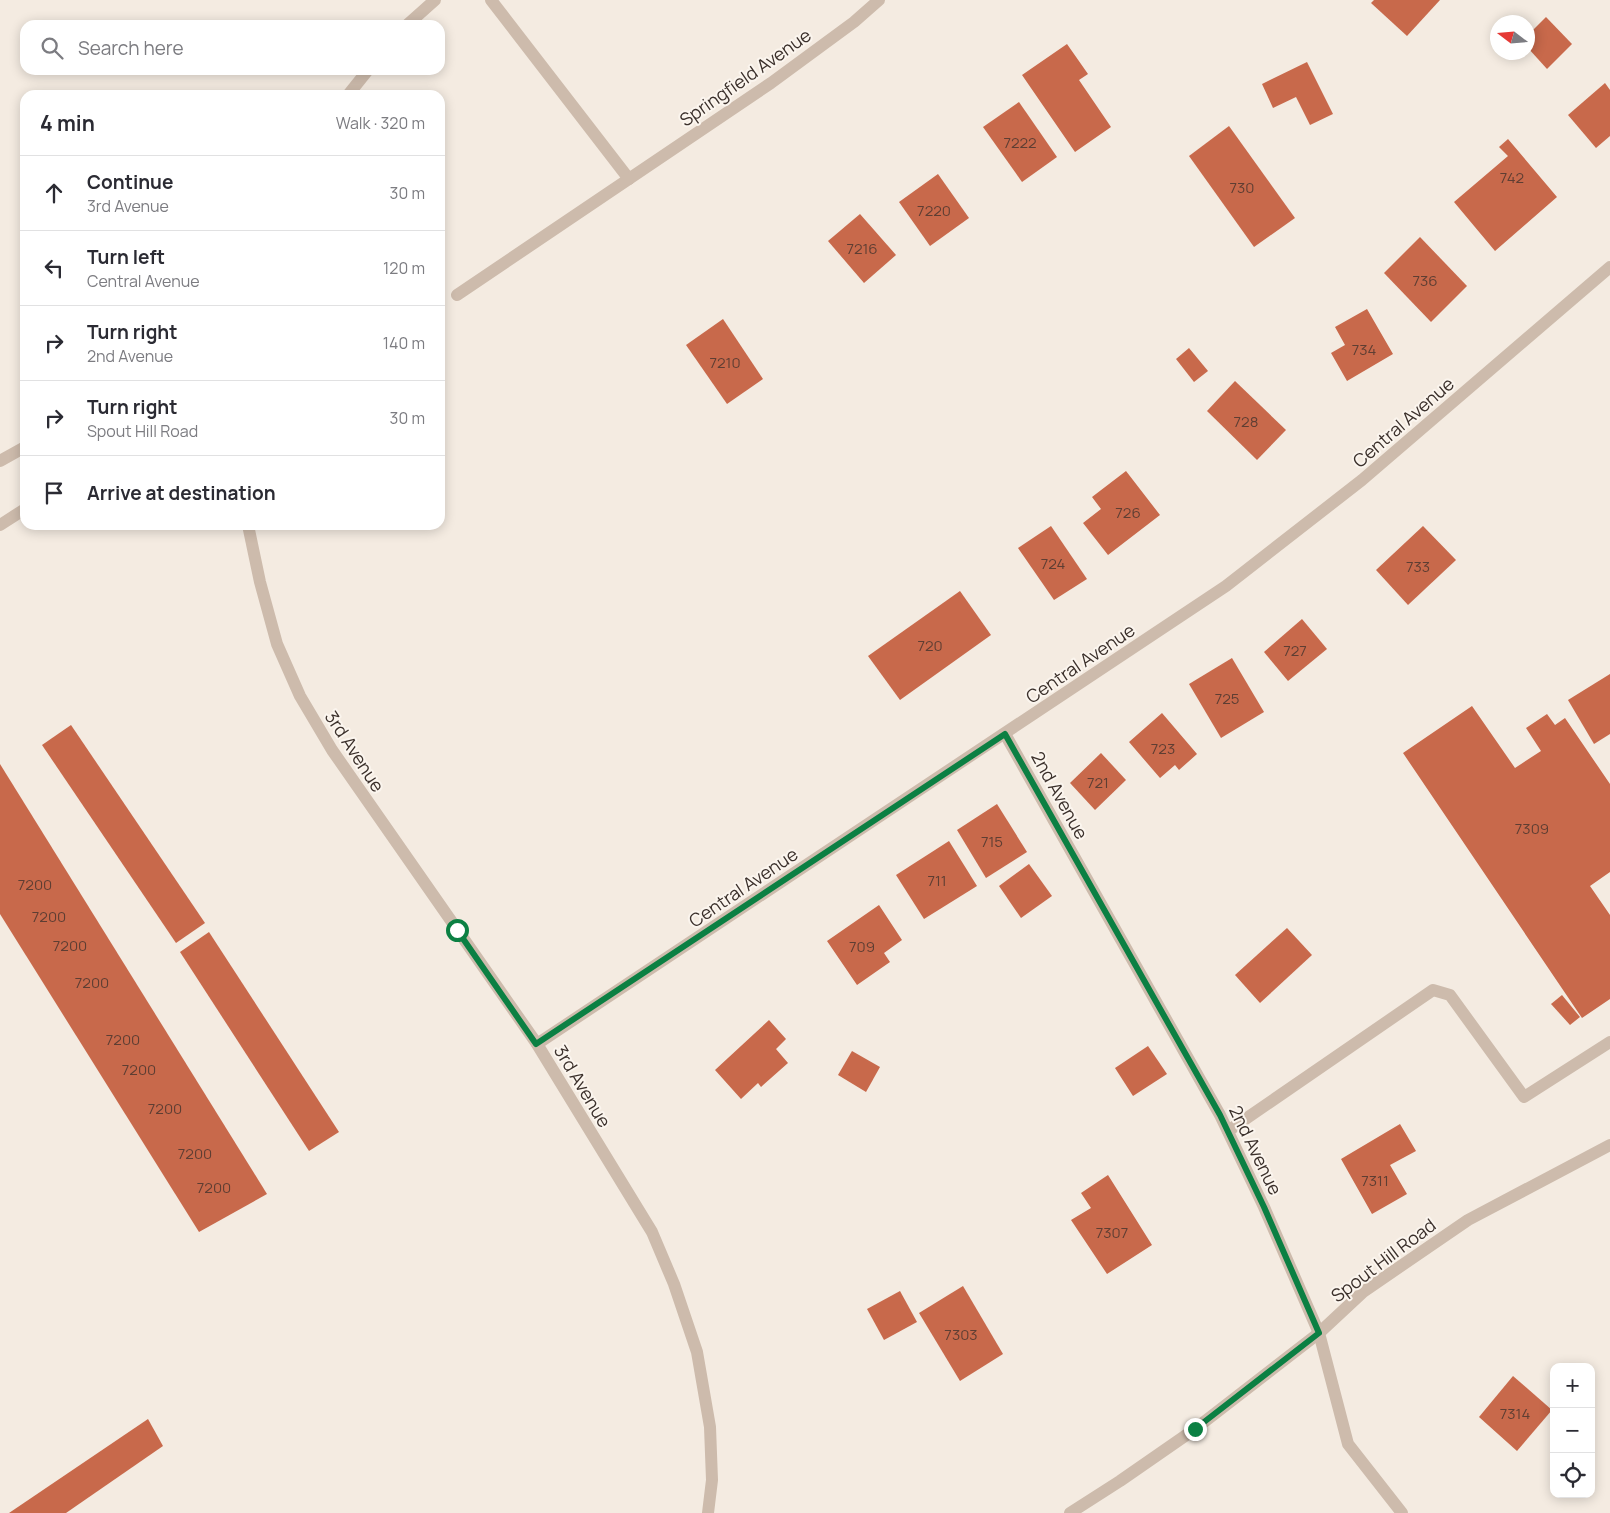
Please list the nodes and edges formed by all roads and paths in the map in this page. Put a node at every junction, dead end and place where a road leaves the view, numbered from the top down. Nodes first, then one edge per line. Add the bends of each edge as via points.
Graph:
1 (435, 0) edge
2 (491, 0) edge
3 (879, 0) edge
4 (413, 20) edge
5 (364, 75) edge
6 (352, 90) edge
7 (629, 179) junction
8 (1610, 267) edge
9 (457, 295) dead end
10 (20, 450) edge
11 (0, 461) edge
12 (20, 512) edge
13 (0, 525) edge
14 (249, 530) edge
15 (1005, 734) junction
16 (1610, 1042) edge
17 (536, 1044) junction
18 (1228, 1130) junction
19 (1610, 1145) edge
20 (1319, 1333) junction
21 (708, 1513) edge
22 (1070, 1513) edge
23 (1402, 1513) edge

1 - 4 street
2 - 7 street
3 - 7 street, Springfield Avenue via 771,83
5 - 6 street
7 - 9 street, Springfield Avenue
8 - 15 street, Central Avenue via 1362,480 1226,586
10 - 11 street
12 - 13 street
14 - 17 street, 3rd Avenue via 277,644 300,696 332,750
15 - 17 street, Central Avenue
15 - 18 street, 2nd Avenue
16 - 18 street via 1524,1098 1450,996 1433,990
17 - 21 street, 3rd Avenue via 652,1232 674,1284 697,1352 710,1427 712,1480
18 - 20 street, 2nd Avenue
19 - 20 street, Spout Hill Road via 1468,1220 1363,1292
20 - 22 street, Spout Hill Road via 1195,1429
20 - 23 street, 2nd Avenue via 1348,1444

